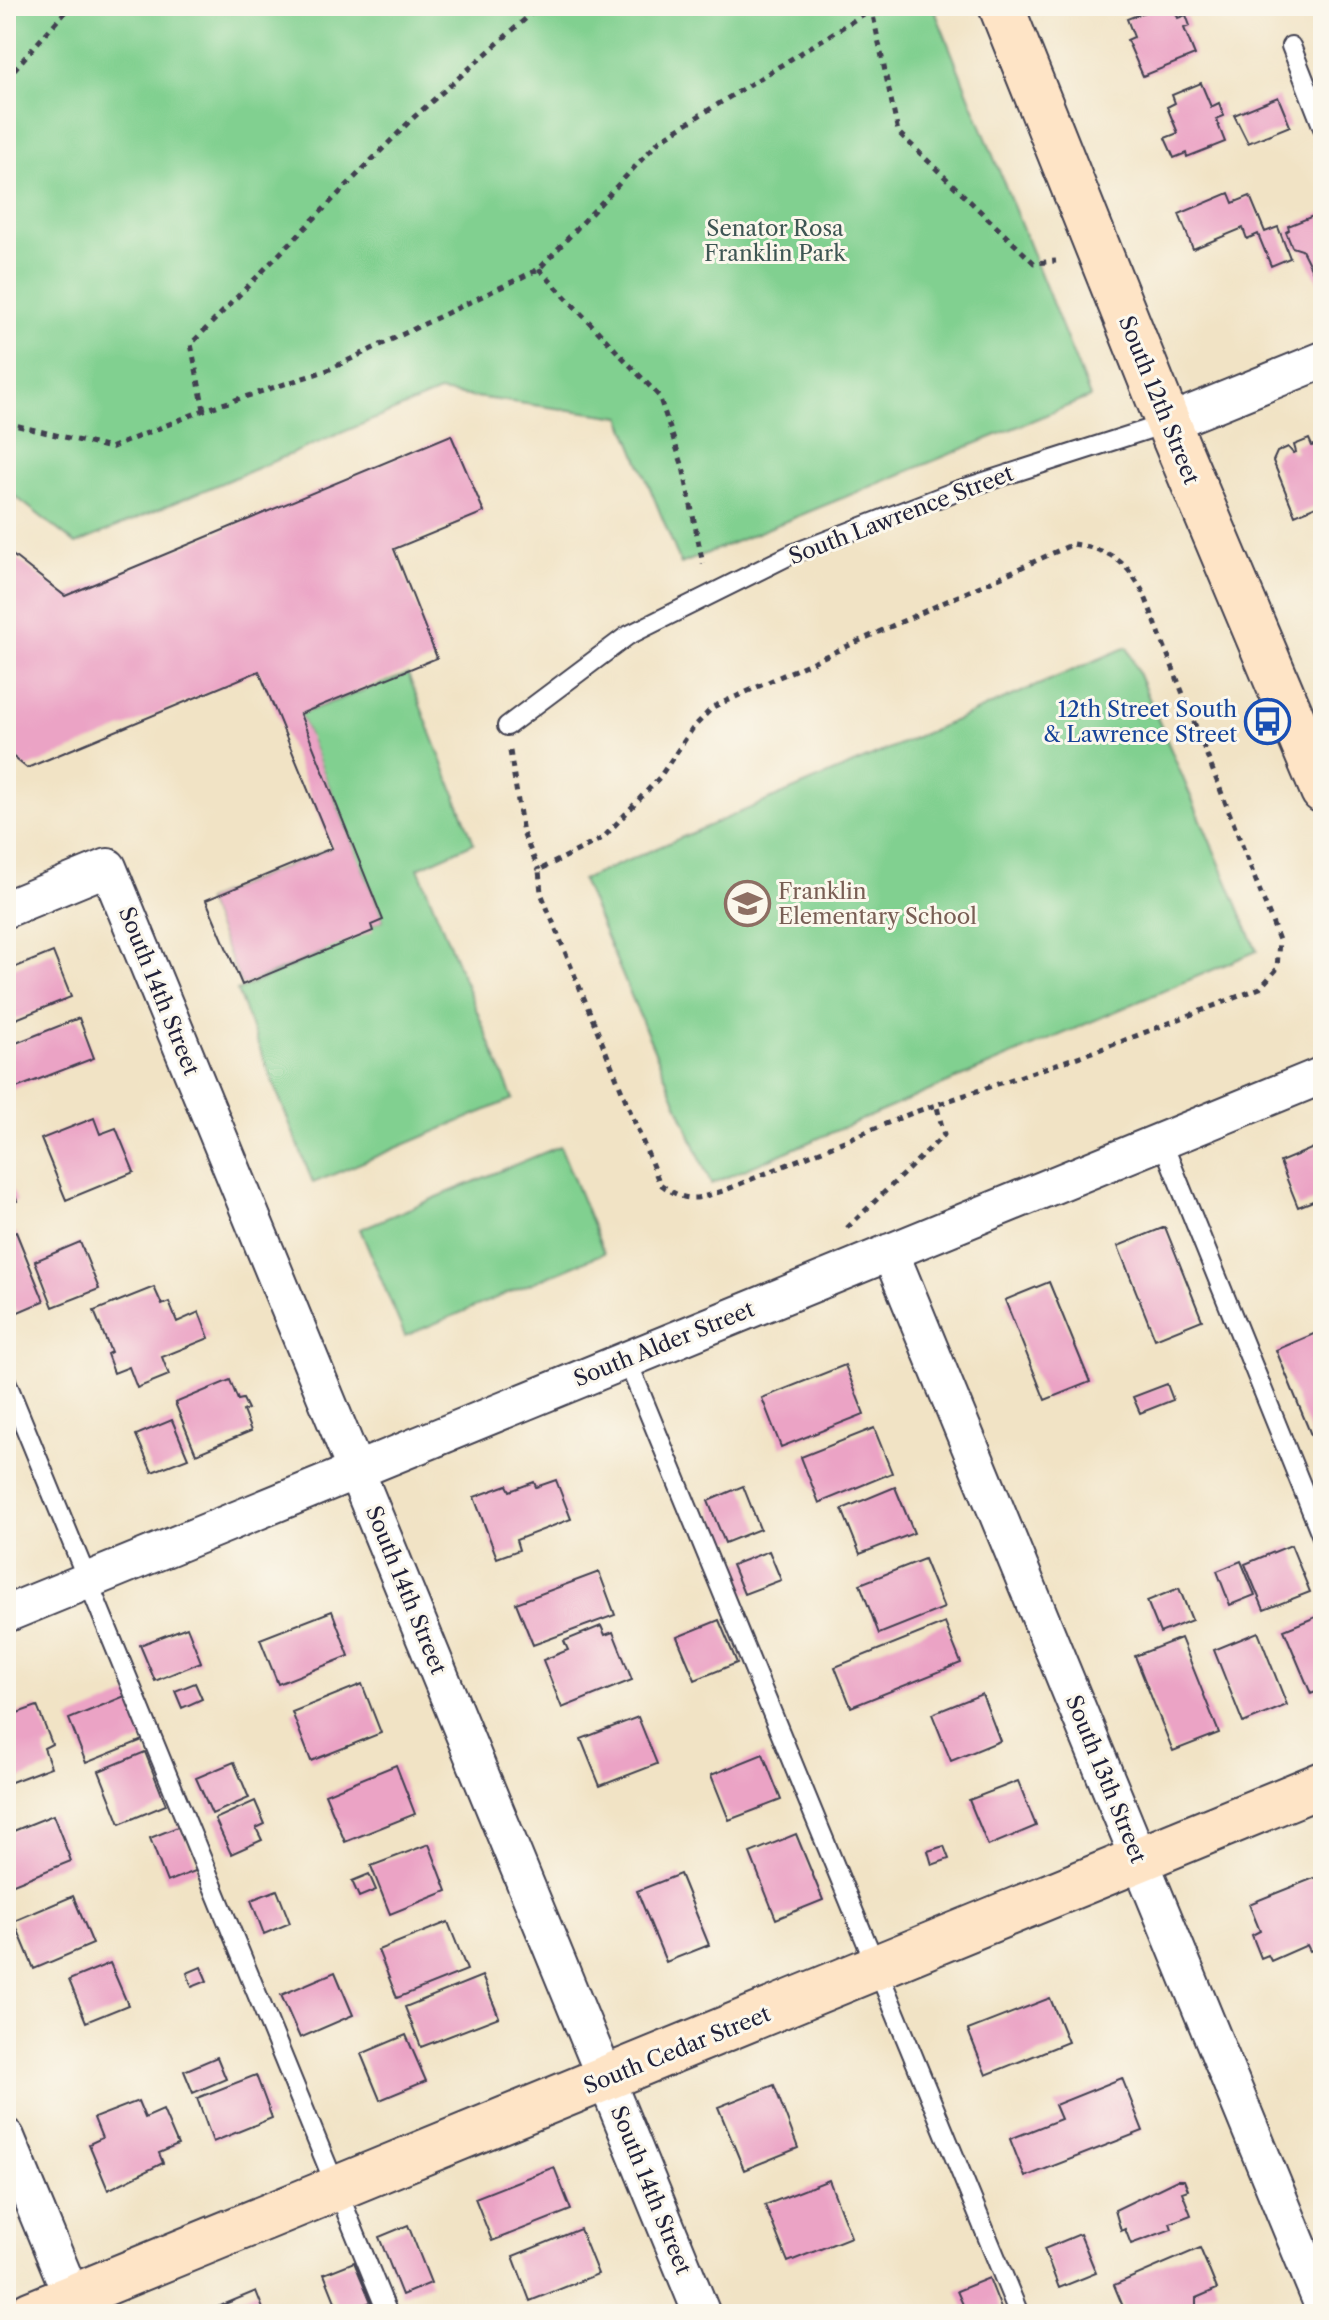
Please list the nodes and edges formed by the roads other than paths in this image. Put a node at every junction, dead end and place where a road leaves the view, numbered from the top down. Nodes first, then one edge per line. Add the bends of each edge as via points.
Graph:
1 (1001, 6) edge
2 (1291, 46) dead end
3 (1323, 128) edge
4 (1323, 360) edge
5 (1168, 423) junction
6 (507, 726) road end
7 (1323, 791) edge
8 (6, 909) edge
9 (1323, 1075) edge
10 (1162, 1141) junction
11 (890, 1252) junction
12 (627, 1360) junction
13 (6, 1381) edge
14 (357, 1470) junction
15 (1323, 1539) edge
16 (88, 1580) junction
17 (6, 1614) edge
18 (1323, 1784) edge
19 (1140, 1859) junction
20 (876, 1968) junction
21 (606, 2079) junction
22 (6, 2137) edge
23 (337, 2189) junction
24 (75, 2306) edge
25 (1323, 2306) edge
26 (30, 2314) edge
27 (388, 2314) edge
28 (702, 2314) edge
29 (1019, 2314) edge

1 - 5 main road, South 12th Street
2 - 3 lane
4 - 5 street, South Lawrence Street
5 - 6 lane, South Lawrence Street via 956,491 792,554 627,636
5 - 7 main road, South 12th Street
8 - 14 street, South 14th Street via 108,867
9 - 10 street, South Alder Street
10 - 11 street, South Alder Street
10 - 15 lane
11 - 12 street, South Alder Street
11 - 19 street, South 13th Street
12 - 14 street, South Alder Street
12 - 20 lane
13 - 16 lane
14 - 16 street, South Alder Street
14 - 21 street, South 14th Street
16 - 17 street, South Alder Street
16 - 23 lane
18 - 19 main road, South Cedar Street
19 - 20 main road, South Cedar Street
19 - 25 street, South 13th Street
20 - 21 main road, South Cedar Street
20 - 29 lane
21 - 23 main road, South Cedar Street
21 - 28 street, South 14th Street
22 - 24 street
23 - 24 main road, South Cedar Street
23 - 27 lane
24 - 26 main road, South Cedar Street

